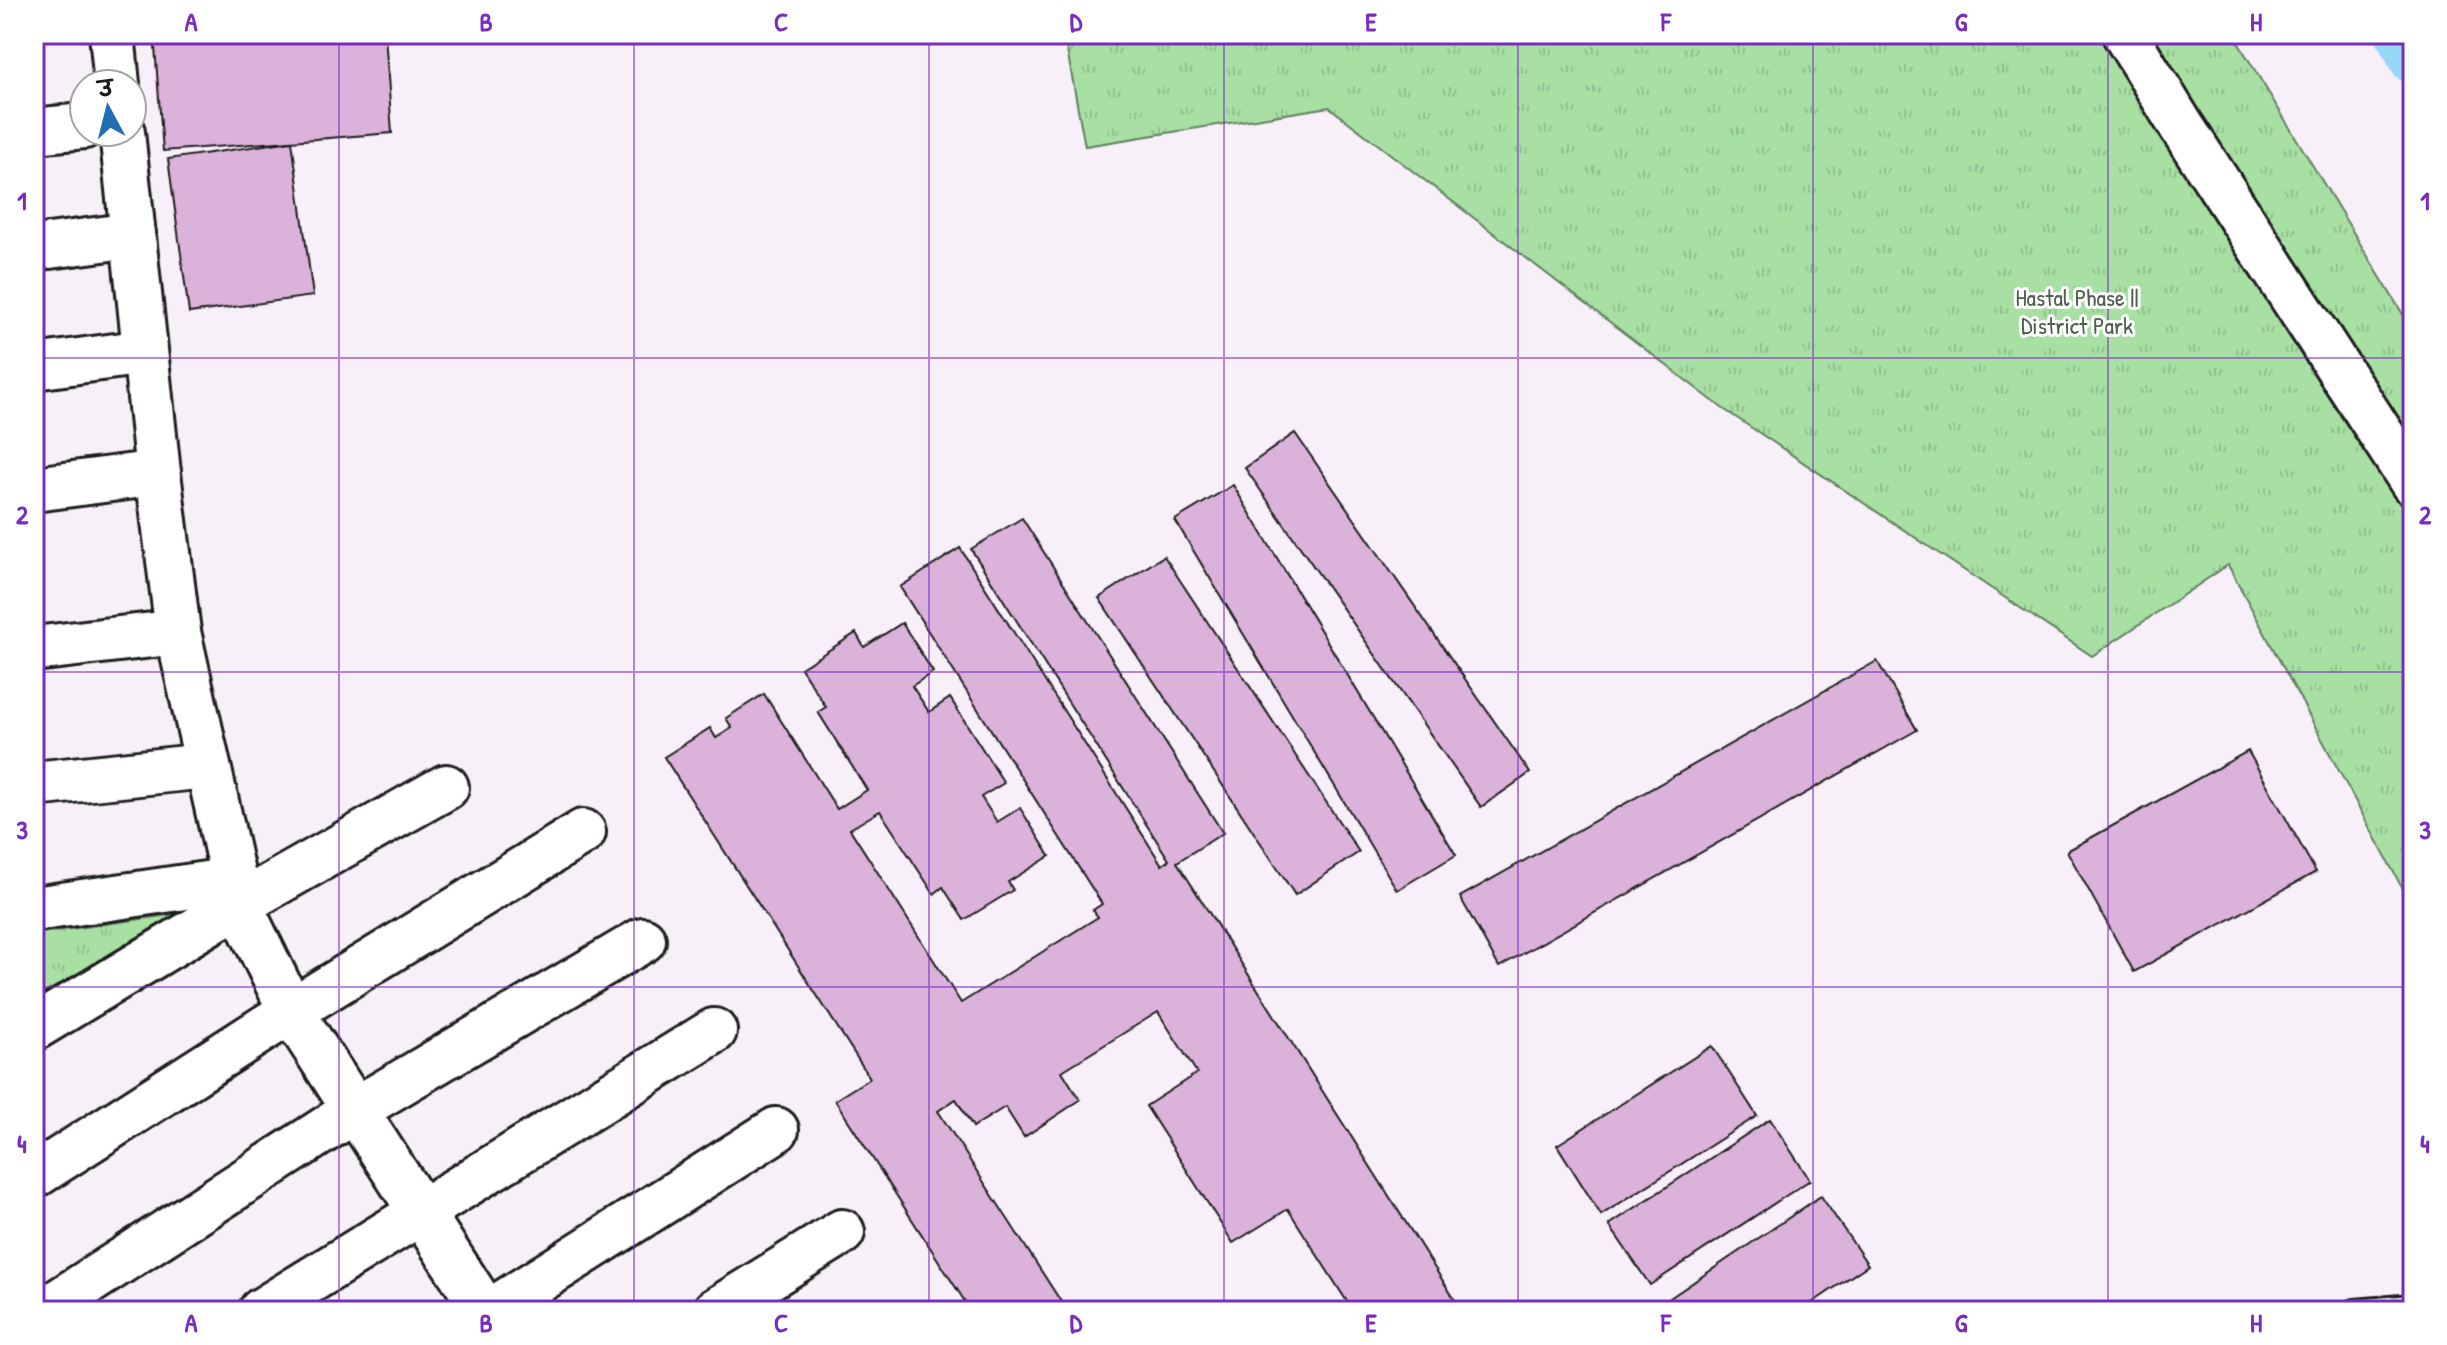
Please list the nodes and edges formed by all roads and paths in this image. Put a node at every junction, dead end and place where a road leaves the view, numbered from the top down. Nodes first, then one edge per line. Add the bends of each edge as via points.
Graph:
1 (112, 34) edge
2 (2125, 34) edge
3 (115, 68) edge
4 (68, 128) edge
5 (34, 131) edge
6 (124, 148) edge
7 (133, 235) junction
8 (34, 248) edge
9 (145, 352) junction
10 (34, 367) edge
11 (158, 473) junction
12 (2413, 483) edge
13 (34, 489) edge
14 (178, 632) junction
15 (34, 649) edge
16 (206, 766) junction
17 (34, 784) edge
18 (446, 787) dead end
19 (583, 832) dead end
20 (237, 892) junction
21 (34, 909) edge
22 (643, 940) dead end
23 (291, 1011) junction
24 (34, 1028) edge
25 (714, 1031) dead end
26 (355, 1110) junction
27 (776, 1130) dead end
28 (34, 1176) edge
29 (421, 1211) junction
30 (842, 1232) dead end
31 (2413, 1306) edge
32 (44, 1311) edge
33 (261, 1311) edge
34 (485, 1311) edge
35 (491, 1311) edge
36 (715, 1311) edge
37 (2355, 1311) edge

1 - 3 street
2 - 12 street
4 - 5 street
6 - 7 street
7 - 8 street
7 - 9 street
9 - 10 street
9 - 11 street
11 - 13 street
11 - 14 street
14 - 15 street
14 - 16 street
16 - 17 street
16 - 20 street
18 - 20 street
19 - 23 street
20 - 21 street
20 - 23 street
20 - 24 street
22 - 26 street
23 - 26 street
23 - 28 street
25 - 29 street
26 - 29 street
26 - 32 street
27 - 35 street
29 - 33 street
29 - 34 street
30 - 36 street
31 - 37 lane

